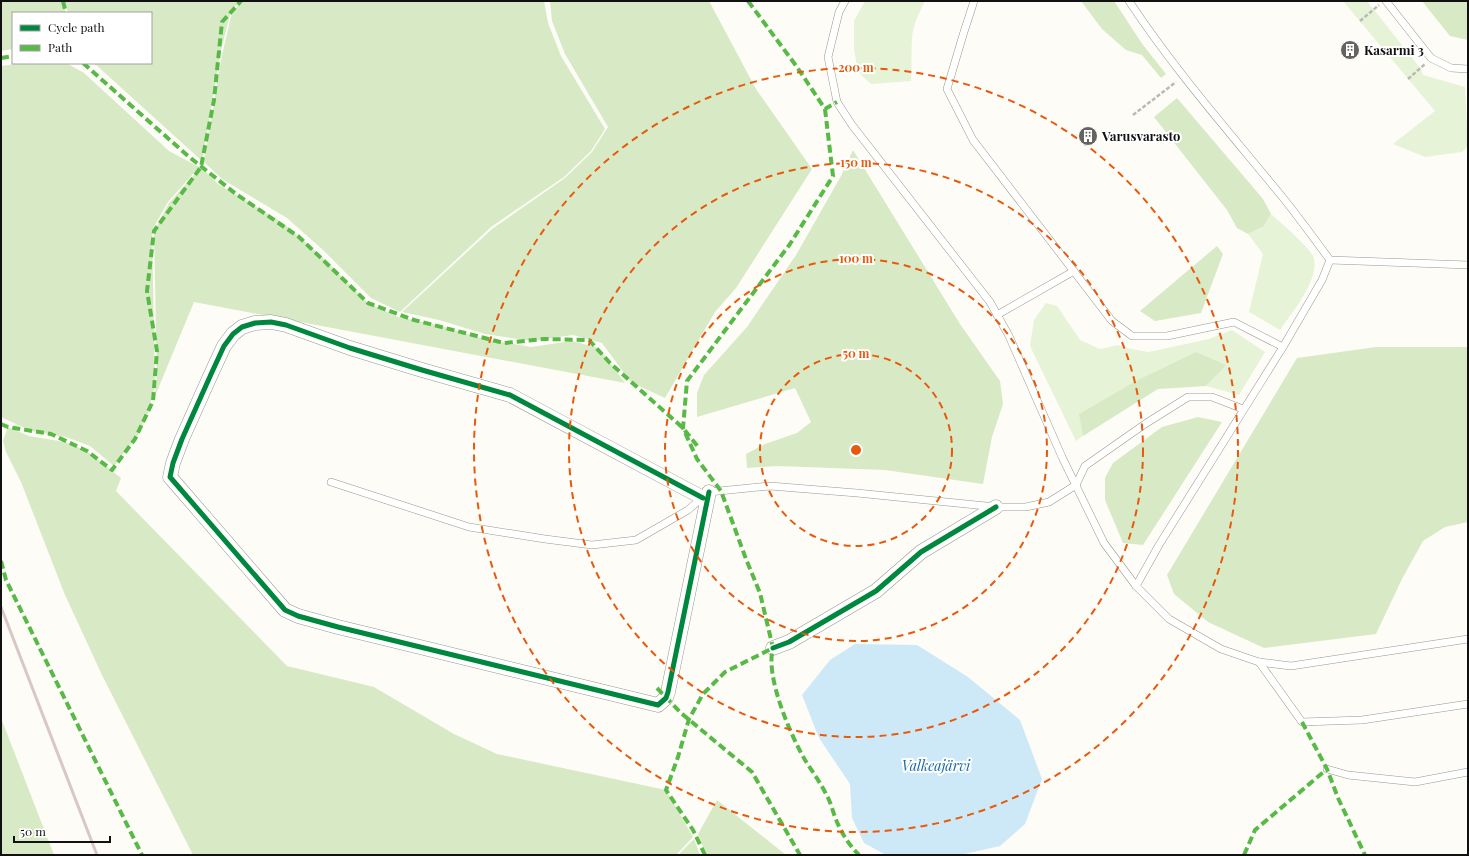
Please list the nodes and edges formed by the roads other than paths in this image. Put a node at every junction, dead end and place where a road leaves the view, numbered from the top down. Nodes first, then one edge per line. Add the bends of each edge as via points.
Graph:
1 (845, 1) edge
2 (974, 1) edge
3 (1129, 1) edge
4 (1385, 1) edge
5 (1468, 69) edge
6 (1330, 260) junction
7 (1468, 265) edge
8 (1074, 271) junction
9 (997, 316) junction
10 (1284, 347) junction
11 (1243, 409) junction
12 (331, 482) dead end
13 (1076, 485) junction
14 (706, 495) junction
15 (996, 507) junction
16 (1136, 586) junction
17 (1468, 639) edge
18 (774, 648) dead end
19 (1259, 662) junction
20 (1468, 704) edge
21 (1327, 768) dead end
22 (1468, 772) edge

1 - 9 lane via 839,12 828,57 837,102 852,125 990,302
2 - 8 lane via 947,89 973,140
3 - 6 lane via 1182,76 1286,201
4 - 5 lane via 1431,58 1451,68
6 - 7 lane
6 - 10 lane via 1322,280
8 - 9 lane
8 - 10 lane via 1112,320 1132,336 1167,336 1234,322
9 - 13 lane via 1009,336
10 - 11 lane
11 - 13 lane via 1212,397 1188,397 1085,466
11 - 16 lane
12 - 14 lane via 468,527 592,545 636,540 688,510
13 - 15 lane via 1049,502 1026,507
13 - 16 lane via 1104,543
14 - 14 street via 668,692 666,698 658,705 338,627 285,610 170,476 182,439 224,346 242,327 271,322 400,364 510,394
14 - 15 lane via 770,486
15 - 18 street via 921,552 876,592
16 - 19 lane via 1170,619 1221,650
17 - 19 lane via 1291,666
19 - 20 lane via 1302,722 1362,720
21 - 22 lane via 1348,775 1415,782

